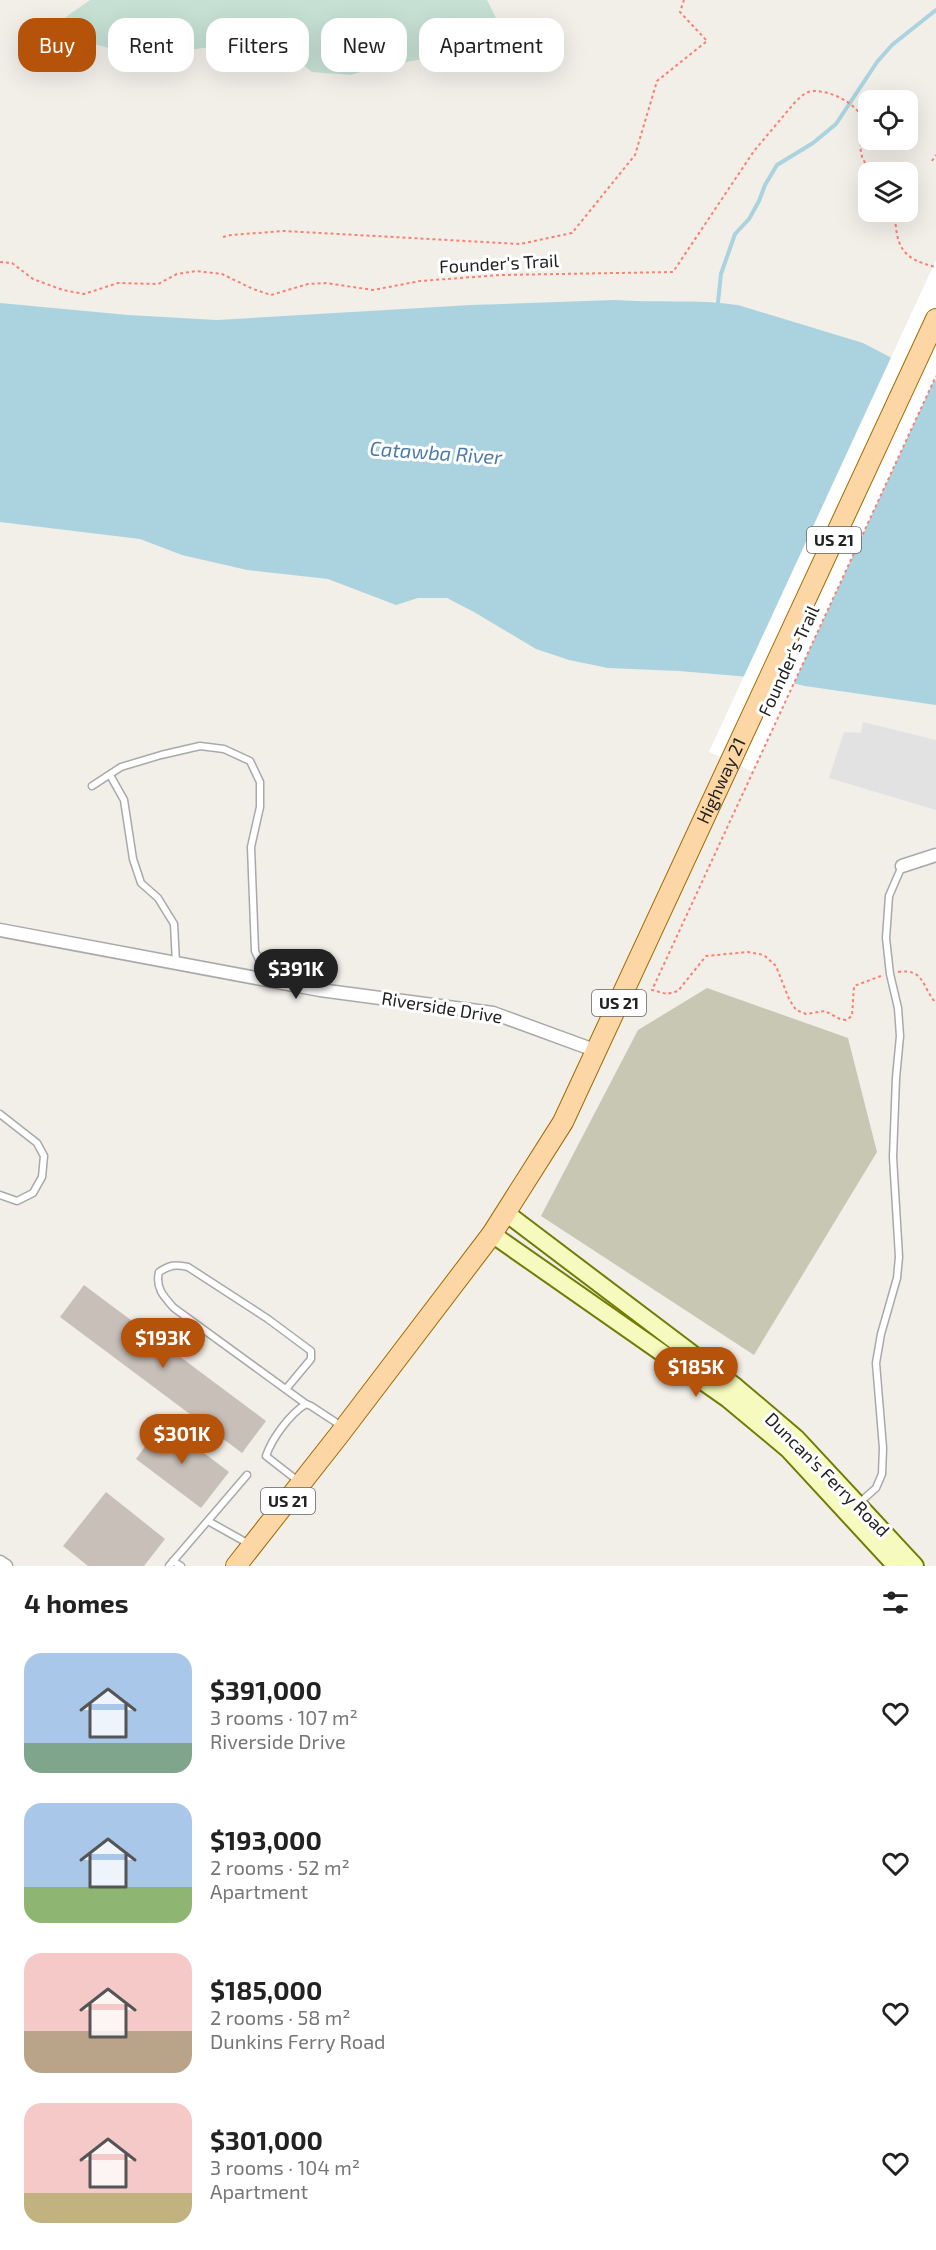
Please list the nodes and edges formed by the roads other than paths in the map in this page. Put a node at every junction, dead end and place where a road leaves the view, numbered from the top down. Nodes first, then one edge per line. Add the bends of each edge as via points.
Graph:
1 (936, 319) edge
2 (110, 775) junction
3 (92, 786) dead end
4 (936, 855) edge
5 (902, 866) joint
6 (0, 930) edge
7 (176, 963) junction
8 (268, 980) junction
9 (597, 1051) junction
10 (0, 1114) edge
11 (0, 1195) edge
12 (506, 1213) junction
13 (492, 1234) junction
14 (286, 1389) junction
15 (306, 1404) junction
16 (345, 1428) junction
17 (247, 1475) dead end
18 (301, 1484) junction
19 (853, 1509) junction
20 (208, 1521) junction
21 (252, 1546) junction
22 (0, 1562) edge
23 (171, 1563) edge
24 (6, 1566) edge
25 (181, 1566) edge
26 (236, 1566) edge
27 (896, 1566) edge
28 (915, 1566) edge

1 - 9 main road, Highway 21 / US 21
2 - 3 lane
2 - 7 lane via 124,800 132,859 141,883 158,898 174,924
2 - 8 lane via 121,767 200,746 224,749 250,761 260,782 260,807 251,847 255,951
4 - 5 street
5 - 19 lane via 889,896 886,938 900,1036 893,1157 899,1257 876,1363 882,1474 876,1488
6 - 7 street, Riverside Drive
7 - 8 street, Riverside Drive
8 - 9 street, Riverside Drive via 493,1013
9 - 12 main road, Highway 21 / US 21 via 558,1129
10 - 11 lane via 38,1143 44,1156 42,1177 33,1193 16,1201
12 - 13 main road, Highway 21 / US 21
12 - 19 street, Duncan's Ferry Road via 736,1387 796,1438
13 - 16 main road, US 21
13 - 19 street via 728,1399
14 - 14 lane via 174,1308 162,1296 157,1281 159,1272 176,1264 188,1267 311,1352 311,1359
14 - 15 lane
15 - 16 lane
15 - 18 lane via 299,1408 266,1456
16 - 18 main road, US 21
17 - 20 lane
18 - 21 main road, US 21
19 - 27 street
19 - 28 street, Duncan's Ferry Road
20 - 21 lane
20 - 23 lane
21 - 26 main road, US 21
22 - 24 street
23 - 25 lane

